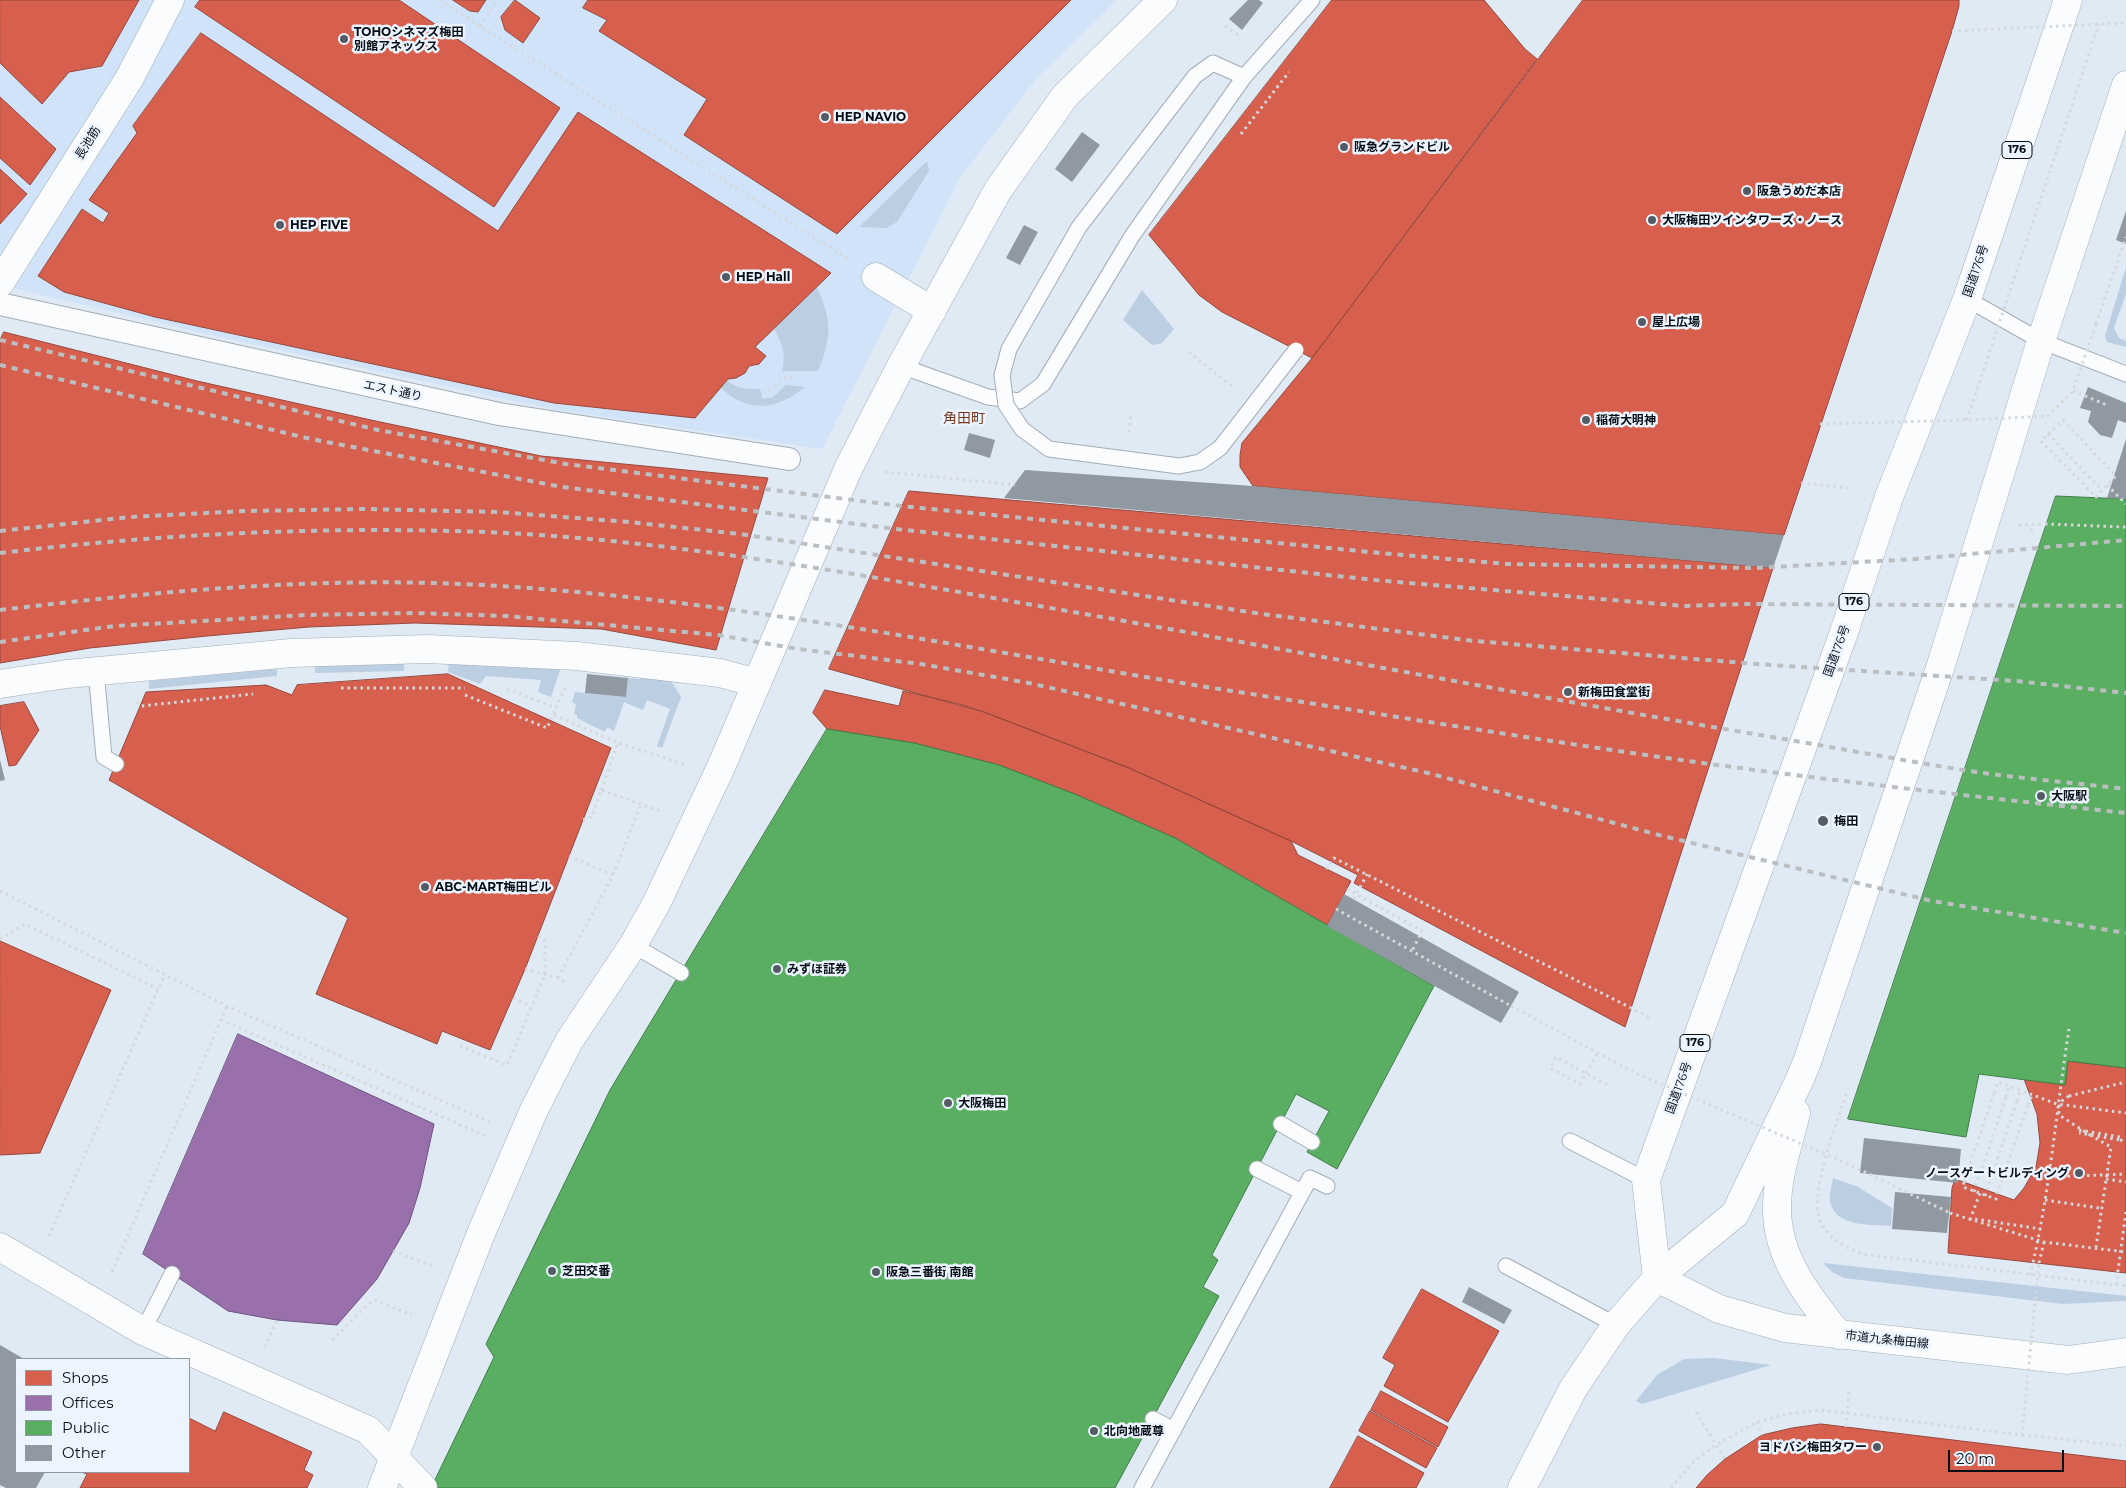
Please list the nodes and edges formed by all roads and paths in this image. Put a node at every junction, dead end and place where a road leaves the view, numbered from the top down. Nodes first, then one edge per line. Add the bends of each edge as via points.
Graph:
1 (170, 0) edge
2 (439, 0) edge
3 (497, 0) edge
4 (1162, 0) edge
5 (1312, 0) edge
6 (2068, 0) edge
7 (2126, 23) edge
8 (2099, 24) junction
9 (480, 26) junction
10 (1952, 31) dead end
11 (1290, 71) dead end
12 (1244, 77) junction
13 (2126, 85) edge
14 (1235, 142) dead end
15 (2126, 238) edge
16 (876, 277) joint
17 (0, 283) edge
18 (1967, 299) junction
19 (0, 304) edge
20 (932, 311) junction
21 (2042, 342) junction
22 (1296, 350) dead end
23 (1189, 352) dead end
24 (901, 366) junction
25 (2126, 374) edge
26 (793, 378) dead end
27 (1236, 389) dead end
28 (2074, 391) junction
29 (763, 393) dead end
30 (2107, 405) dead end
31 (1967, 420) junction
32 (1820, 424) dead end
33 (2048, 434) junction
34 (789, 459) dead end
35 (879, 471) dead end
36 (1801, 483) dead end
37 (1015, 485) dead end
38 (2107, 485) junction
39 (1850, 488) dead end
40 (2101, 490) junction
41 (2126, 504) edge
42 (2032, 524) junction
43 (2013, 525) dead end
44 (2126, 527) edge
45 (2031, 531) dead end
46 (96, 671) junction
47 (757, 683) junction
48 (0, 684) edge
49 (499, 686) dead end
50 (472, 688) dead end
51 (332, 689) dead end
52 (564, 691) dead end
53 (262, 693) dead end
54 (466, 695) dead end
55 (141, 706) dead end
56 (556, 708) junction
57 (554, 715) junction
58 (618, 743) junction
59 (116, 764) dead end
60 (684, 764) dead end
61 (601, 790) junction
62 (641, 804) junction
63 (664, 812) dead end
64 (582, 820) dead end
65 (569, 856) dead end
66 (1326, 869) dead end
67 (613, 874) junction
68 (1367, 874) junction
69 (1347, 889) dead end
70 (0, 891) edge
71 (1357, 894) junction
72 (1354, 899) dead end
73 (1336, 909) dead end
74 (537, 935) dead end
75 (0, 939) edge
76 (632, 946) junction
77 (1412, 951) junction
78 (525, 969) dead end
79 (681, 973) dead end
80 (545, 975) junction
81 (164, 976) junction
82 (558, 978) junction
83 (573, 987) dead end
84 (158, 989) junction
85 (512, 998) dead end
86 (226, 1006) junction
87 (531, 1006) junction
88 (1651, 1018) dead end
89 (221, 1020) junction
90 (2069, 1029) dead end
91 (460, 1046) dead end
92 (1597, 1054) junction
93 (511, 1056) junction
94 (518, 1060) dead end
95 (1807, 1062) junction
96 (2126, 1082) edge
97 (1610, 1086) dead end
98 (2009, 1086) junction
99 (2020, 1091) junction
100 (1846, 1094) dead end
101 (2032, 1094) junction
102 (2057, 1104) junction
103 (2126, 1113) edge
104 (493, 1123) dead end
105 (1280, 1124) dead end
106 (2079, 1132) dead end
107 (487, 1136) dead end
108 (1570, 1141) dead end
109 (2126, 1141) edge
110 (1312, 1142) dead end
111 (1257, 1169) dead end
112 (2126, 1174) edge
113 (2048, 1177) junction
114 (2106, 1179) junction
115 (1646, 1180) junction
116 (2126, 1182) edge
117 (1327, 1186) dead end
118 (1302, 1192) junction
119 (1974, 1192) junction
120 (1980, 1193) junction
121 (1985, 1196) junction
122 (2045, 1200) junction
123 (2099, 1208) dead end
124 (2126, 1212) edge
125 (1950, 1215) junction
126 (1970, 1220) junction
127 (2041, 1229) junction
128 (47, 1239) dead end
129 (2044, 1242) junction
130 (2096, 1247) junction
131 (0, 1248) edge
132 (393, 1251) dead end
133 (2126, 1252) edge
134 (434, 1266) dead end
135 (1506, 1266) dead end
136 (172, 1274) dead end
137 (2030, 1274) junction
138 (110, 1278) dead end
139 (1657, 1278) junction
140 (2116, 1285) junction
141 (2126, 1286) edge
142 (414, 1316) dead end
143 (277, 1320) dead end
144 (1616, 1325) junction
145 (143, 1331) junction
146 (1839, 1334) junction
147 (332, 1340) dead end
148 (2126, 1352) edge
149 (263, 1354) dead end
150 (1850, 1389) dead end
151 (1696, 1412) dead end
152 (1153, 1419) dead end
153 (1757, 1422) junction
154 (1846, 1427) dead end
155 (1174, 1430) junction
156 (2022, 1434) junction
157 (1762, 1435) dead end
158 (2126, 1446) edge
159 (394, 1458) junction
160 (1725, 1459) dead end
161 (382, 1488) edge
162 (423, 1488) edge
163 (1142, 1488) edge
164 (1522, 1488) edge
165 (1671, 1488) edge

1 - 17 main road, 長池筋 via 129,78
2 - 9 path
3 - 9 path
4 - 20 main road via 1065,96 998,190
5 - 12 lane
6 - 18 main road, 国道176号 / 176
7 - 8 path, bridge
8 - 10 path, bridge
8 - 31 path, bridge
9 - 16 path
11 - 14 path
12 - 22 lane, bridge via 1213,63 1195,76 1079,227 1009,349 1002,376 1006,405 1022,429 1049,449 1179,466 1200,462 1220,448
12 - 24 lane via 1132,236 1042,384 1020,401 988,397
13 - 21 main road
15 - 28 path, bridge
16 - 20 main road
18 - 21 lane
18 - 115 main road, 国道176号 / 176 via 1889,496 1843,635
19 - 34 street, エスト通り via 499,414
20 - 24 main road
21 - 25 lane
21 - 95 main road via 1941,665
23 - 27 path
24 - 47 main road via 849,467
26 - 29 path via 782,378
28 - 30 path
28 - 31 path, bridge via 2048,416
31 - 32 path, bridge
33 - 38 path via 2063,420 2114,473 2116,476
33 - 40 path
33 - 40 path via 2041,441 2093,495 2096,497
35 - 37 path
36 - 39 path
38 - 40 path
38 - 41 path
42 - 43 path
42 - 44 path
42 - 45 path
46 - 47 main road via 291,653 427,648 577,656 720,673
46 - 48 main road
46 - 59 lane via 104,757
47 - 76 main road via 668,878
49 - 56 path
50 - 51 path
52 - 56 path
53 - 55 path
54 - 57 path via 547,728
56 - 57 path
57 - 58 path
58 - 60 path
58 - 61 path
61 - 62 path
61 - 64 path via 592,817
62 - 63 path
62 - 67 path
65 - 67 path
66 - 68 path via 1334,858
67 - 82 path
68 - 71 path
68 - 88 path
69 - 71 path
70 - 81 path
71 - 72 path
71 - 77 path via 1422,930
73 - 77 path
74 - 80 path via 545,941
75 - 84 path via 25,924
76 - 79 lane
76 - 159 main road via 569,1041 534,1110 482,1231
77 - 92 path, bridge
78 - 80 path
80 - 82 path
80 - 87 path
81 - 84 path
81 - 86 path
82 - 83 path
84 - 128 path
85 - 87 path
86 - 89 path
86 - 104 path
87 - 93 path
89 - 107 path
89 - 138 path
90 - 102 path
91 - 93 path via 507,1065
92 - 97 path via 1592,1061 1588,1069 1584,1077 1580,1084 1550,1068 1556,1057 1579,1070 1587,1074 1594,1078
92 - 125 path, bridge via 1844,1162
93 - 94 path
95 - 139 main road via 1735,1214
95 - 146 main road via 1777,1207 1780,1231 1796,1278
96 - 114 path, bridge via 2069,1096 2058,1108 2059,1115 2111,1146
98 - 99 path
98 - 119 path, bridge
98 - 119 path, bridge via 1998,1082 1964,1182 1963,1187
99 - 101 path
99 - 121 path, bridge
100 - 137 path via 1821,1172 1818,1198 1820,1224 1836,1242 1862,1254
101 - 102 path
101 - 121 path, bridge via 1996,1199
102 - 103 path
102 - 113 path
105 - 110 lane
106 - 109 path via 2120,1137
108 - 115 lane
111 - 118 lane
112 - 113 path
113 - 122 path
114 - 116 path
114 - 130 path
115 - 139 main road, 国道176号 / 176
117 - 118 lane via 1310,1178
118 - 155 lane
119 - 120 path
120 - 121 path
120 - 126 path
122 - 123 path
122 - 127 path
124 - 140 path
125 - 126 path
125 - 127 path
126 - 129 path
127 - 137 path
129 - 130 path
129 - 156 path, bridge via 2039,1263
130 - 133 path
131 - 145 main road
132 - 134 path
135 - 144 lane
136 - 145 lane
137 - 140 path
139 - 144 main road
139 - 146 main road, 市道九条梅田線 via 1719,1309 1785,1328
140 - 141 path
142 - 147 path via 374,1300
143 - 149 path
144 - 164 main road via 1574,1389
145 - 159 main road via 368,1430
146 - 148 main road, 市道九条梅田線 via 2068,1360
150 - 154 path
151 - 160 path
152 - 155 lane
153 - 156 path, bridge via 1821,1410
153 - 157 path
153 - 165 path, bridge via 1708,1450
155 - 163 lane
156 - 158 path
159 - 161 main road
159 - 162 main road

